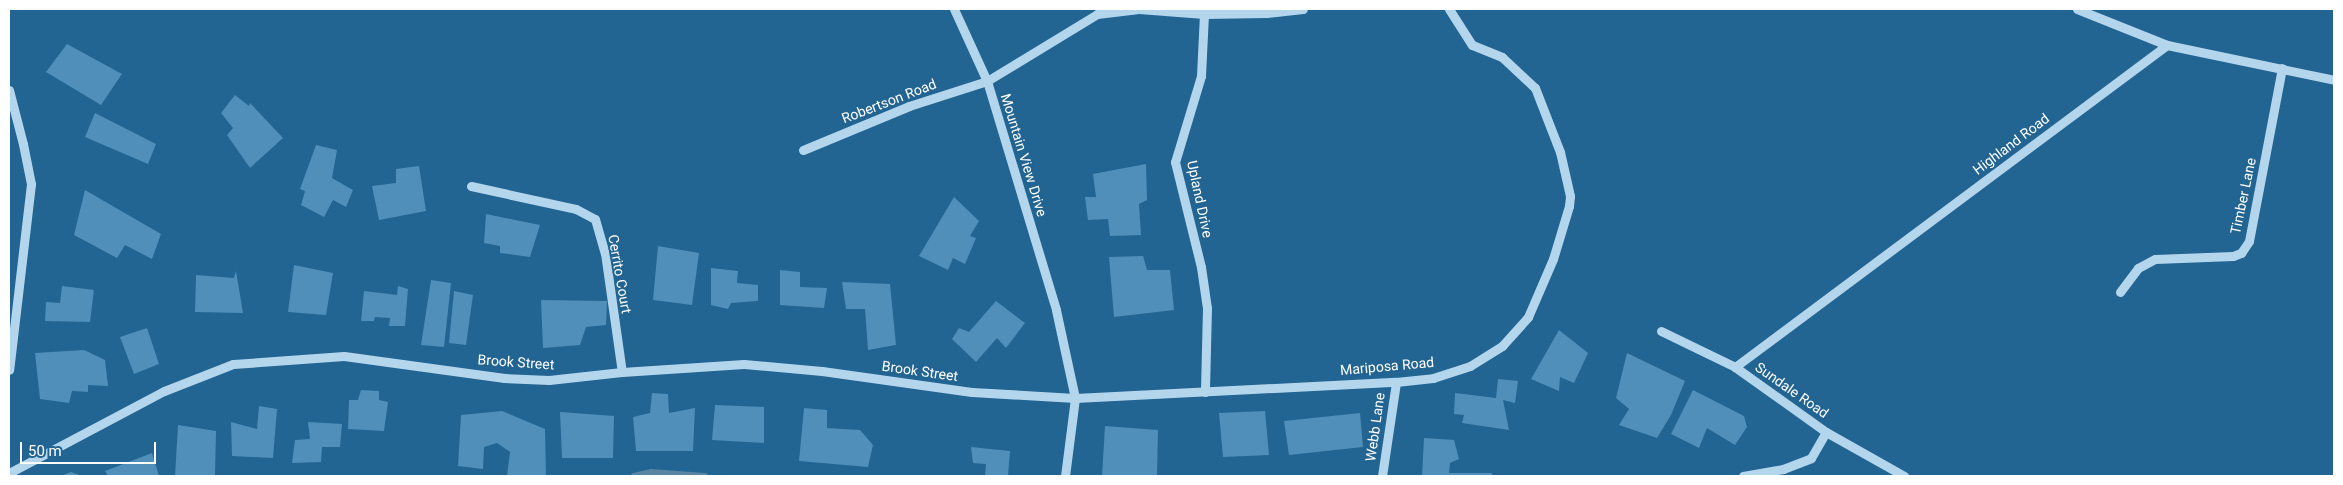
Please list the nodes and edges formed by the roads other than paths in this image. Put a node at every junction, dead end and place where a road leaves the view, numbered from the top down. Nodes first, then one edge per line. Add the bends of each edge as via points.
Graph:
1 (954, 9) edge
2 (1303, 9) edge
3 (1449, 9) edge
4 (2077, 9) edge
5 (1204, 14) junction
6 (2167, 45) junction
7 (2282, 68) junction
8 (2334, 80) edge
9 (987, 81) junction
10 (9, 90) edge
11 (803, 150) dead end
12 (471, 186) dead end
13 (2120, 292) dead end
14 (1661, 331) dead end
15 (1735, 367) junction
16 (9, 370) edge
17 (622, 372) junction
18 (1396, 382) junction
19 (1205, 392) junction
20 (1075, 398) junction
21 (1826, 432) junction
22 (9, 473) edge
23 (1065, 476) edge
24 (1382, 476) edge
25 (1743, 476) edge
26 (1904, 476) edge

1 - 9 street
2 - 5 street, Mountain View Drive
3 - 18 street, Mariposa Road via 1472,45 1502,56 1536,88 1560,152 1570,206 1553,258 1528,317 1502,346 1470,366 1433,378
4 - 6 street
5 - 9 street, Mountain View Drive via 1139,9 1097,14
5 - 19 street, Upland Drive via 1201,76 1175,162 1202,267 1206,308
6 - 7 street
6 - 15 street, Highland Road
7 - 8 street
7 - 13 street, Timber Lane via 2249,241 2241,253 2234,256 2155,259 2138,268
9 - 11 street, Robertson Road via 909,106
9 - 20 street, Mountain View Drive via 1056,310
10 - 16 street via 30,184
12 - 17 street, Cerrito Court via 576,209 595,219 605,253
14 - 15 street, Sundale Road
15 - 21 street, Sundale Road
17 - 20 street, Brook Street via 744,364 972,392
17 - 22 street, Brook Street via 549,380 504,378 344,356 233,364 164,391
18 - 19 street, Mariposa Road
18 - 24 street, Webb Lane
19 - 20 street, Mariposa Road
20 - 23 street, Mountain View Drive
21 - 25 street via 1811,458 1783,469
21 - 26 street, Sundale Road

